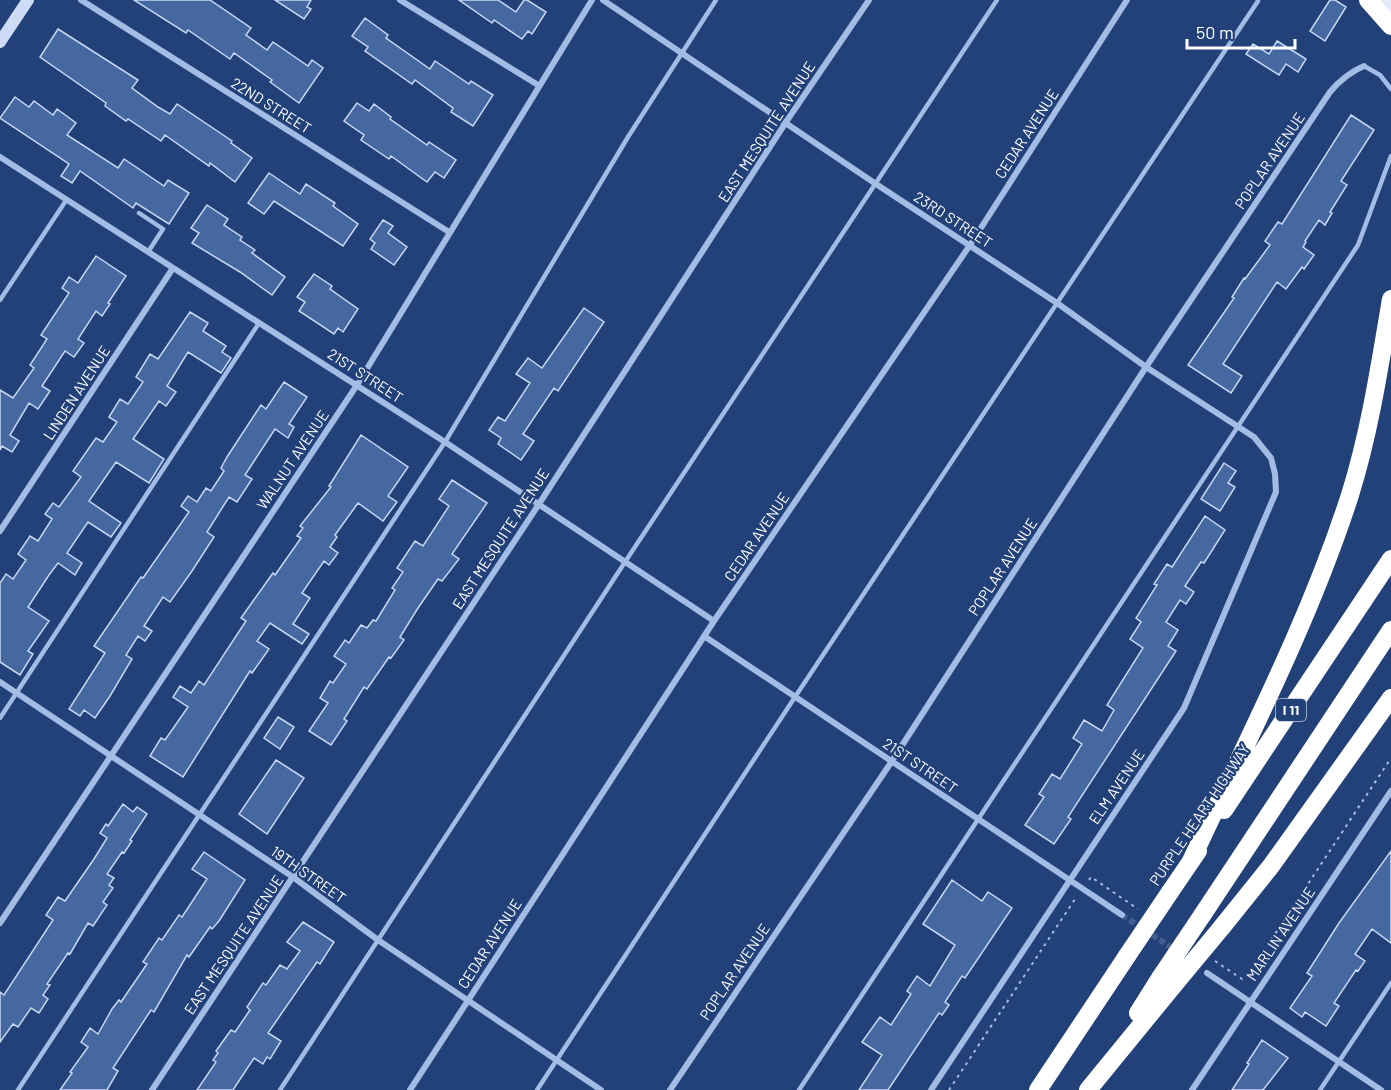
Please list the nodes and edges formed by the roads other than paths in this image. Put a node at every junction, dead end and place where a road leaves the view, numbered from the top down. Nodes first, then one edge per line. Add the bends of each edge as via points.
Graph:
1 (28, 0) edge
2 (81, 0) edge
3 (400, 0) edge
4 (592, 0) edge
5 (603, 0) edge
6 (716, 0) edge
7 (869, 0) edge
8 (997, 0) edge
9 (1127, 0) edge
10 (1368, 0) edge
11 (1378, 0) edge
12 (1258, 1) edge
13 (1391, 9) edge
14 (1391, 27) edge
15 (0, 42) edge
16 (681, 52) junction
17 (1364, 66) joint
18 (538, 85) junction
19 (1391, 89) edge
20 (786, 122) junction
21 (1391, 156) edge
22 (0, 157) edge
23 (876, 184) junction
24 (67, 199) junction
25 (139, 213) dead end
26 (449, 232) junction
27 (970, 245) junction
28 (148, 252) junction
29 (173, 268) junction
30 (1391, 299) edge
31 (0, 300) edge
32 (1057, 303) junction
33 (259, 323) junction
34 (1146, 367) junction
35 (357, 385) junction
36 (1237, 425) junction
37 (445, 442) junction
38 (1275, 474) joint
39 (539, 504) junction
40 (0, 531) edge
41 (1391, 559) edge
42 (625, 562) junction
43 (714, 621) junction
44 (1391, 630) edge
45 (704, 636) junction
46 (0, 682) edge
47 (16, 693) junction
48 (795, 696) junction
49 (1391, 698) edge
50 (0, 718) edge
51 (111, 756) junction
52 (892, 761) junction
53 (1391, 791) edge
54 (199, 815) junction
55 (977, 818) junction
56 (1191, 861) junction
57 (293, 877) junction
58 (1070, 880) junction
59 (1122, 915) tunnel mouth
60 (0, 923) edge
61 (378, 940) junction
62 (1208, 973) dead end
63 (1166, 982) junction
64 (1391, 983) edge
65 (468, 999) junction
66 (1250, 1002) junction
67 (556, 1060) junction
68 (1339, 1061) junction
69 (18, 1090) edge
70 (152, 1090) edge
71 (280, 1090) edge
72 (410, 1090) edge
73 (537, 1090) edge
74 (601, 1090) edge
75 (670, 1090) edge
76 (799, 1090) edge
77 (931, 1090) edge
78 (1038, 1090) edge
79 (1088, 1090) edge
80 (1192, 1090) edge
81 (1320, 1090) edge
82 (1381, 1090) edge

1 - 15 main road
2 - 26 street, 22ND STREET
3 - 18 street
4 - 18 street, WALNUT AVENUE
5 - 16 street, 23RD STREET
6 - 16 lane
7 - 20 street, EAST MESQUITE AVENUE
8 - 23 lane
9 - 27 street, CEDAR AVENUE
10 - 14 highway
11 - 13 main road
12 - 32 lane
16 - 20 street, 23RD STREET
16 - 37 lane
17 - 19 lane via 1380,75
17 - 34 street, POPLAR AVENUE via 1340,80 1330,92
18 - 26 street, WALNUT AVENUE
20 - 23 street, 23RD STREET
20 - 39 street, EAST MESQUITE AVENUE
21 - 36 lane via 1358,245
22 - 24 street, 21ST STREET
23 - 27 street, 23RD STREET
23 - 42 lane
24 - 28 street, 21ST STREET
24 - 31 lane
25 - 28 lane via 163,229
26 - 35 street, WALNUT AVENUE
27 - 32 street, 23RD STREET
27 - 43 street, CEDAR AVENUE
28 - 29 street, 21ST STREET
29 - 33 street, 21ST STREET
29 - 40 street, LINDEN AVENUE
30 - 56 highway via 1371,411 1351,492 1323,572 1293,645
32 - 34 street, 23RD STREET
32 - 48 lane
33 - 35 street, 21ST STREET
33 - 47 lane
34 - 36 street, 23RD STREET
34 - 52 street, POPLAR AVENUE
35 - 37 street, 21ST STREET
35 - 51 street, WALNUT AVENUE
36 - 38 street, 23RD STREET via 1254,436 1271,458
36 - 55 lane
37 - 39 street, 21ST STREET
37 - 54 lane
38 - 58 street, ELM AVENUE via 1276,492 1184,708
39 - 42 street, 21ST STREET
39 - 57 street, EAST MESQUITE AVENUE
41 - 56 highway, PURPLE HEART HIGHWAY / I 11
42 - 43 street, 21ST STREET
42 - 61 lane
43 - 45 street, CEDAR AVENUE
44 - 63 highway, I 11, bridge via 1203,914
45 - 48 street, 21ST STREET
45 - 65 street, CEDAR AVENUE
46 - 47 street, 19TH STREET
47 - 50 lane
47 - 51 street, 19TH STREET
48 - 52 street, 21ST STREET
48 - 67 lane
49 - 63 highway, bridge via 1271,867 1222,927
51 - 54 street, 19TH STREET
51 - 60 street, WALNUT AVENUE
52 - 55 street, 21ST STREET
52 - 75 street, POPLAR AVENUE
53 - 66 street, MARLIN AVENUE
54 - 57 street, 19TH STREET
54 - 69 lane
55 - 58 street, 21ST STREET
55 - 76 lane
56 - 78 highway, PURPLE HEART HIGHWAY / I 11, bridge
57 - 61 street, 19TH STREET
57 - 70 street, EAST MESQUITE AVENUE
58 - 59 street, 21ST STREET
58 - 77 street, ELM AVENUE
61 - 65 street, 19TH STREET
61 - 71 lane
62 - 66 street
63 - 79 highway, I 11
64 - 68 lane
65 - 67 street, 19TH STREET
65 - 72 street, CEDAR AVENUE
66 - 68 street
66 - 80 street, MARLIN AVENUE
67 - 73 lane
67 - 74 street, 19TH STREET
68 - 81 lane
68 - 82 street

